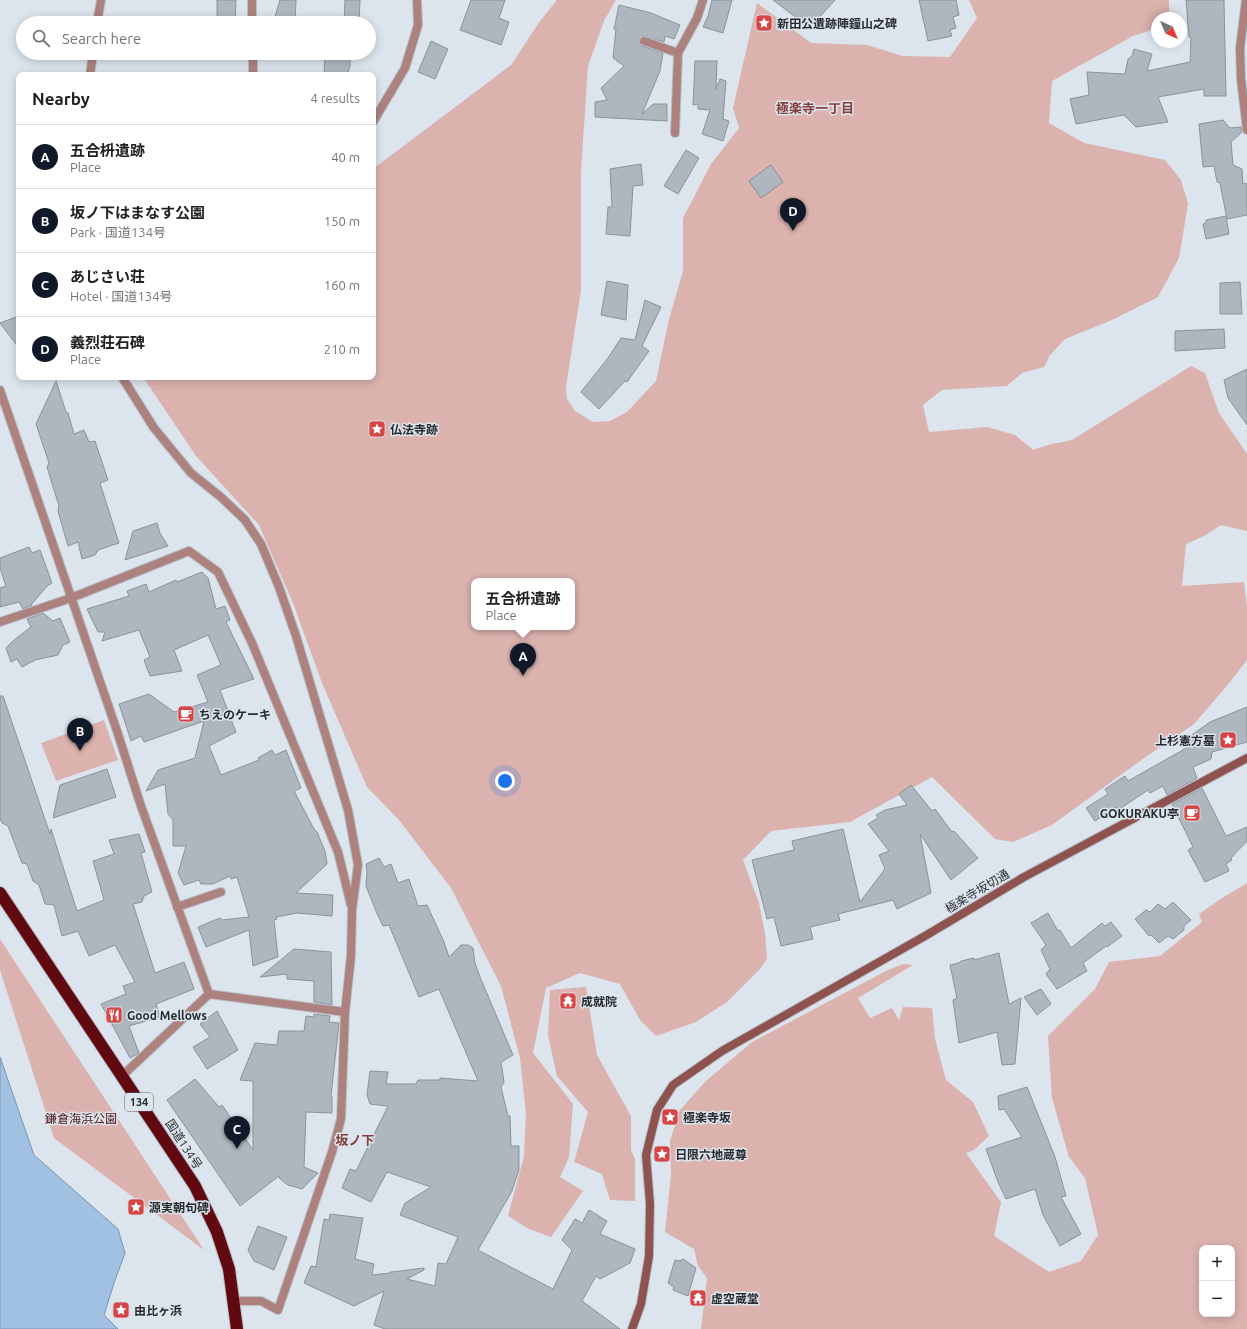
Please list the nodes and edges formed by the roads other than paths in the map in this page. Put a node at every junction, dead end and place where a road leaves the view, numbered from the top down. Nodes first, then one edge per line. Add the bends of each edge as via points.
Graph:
1 (101, 0) edge
2 (252, 0) edge
3 (417, 0) edge
4 (703, 0) edge
5 (1246, 0) edge
6 (98, 16) edge
7 (252, 16) edge
8 (644, 41) dead end
9 (678, 53) junction
10 (92, 60) edge
11 (253, 60) edge
12 (90, 72) edge
13 (253, 72) edge
14 (376, 117) edge
15 (1247, 130) edge
16 (675, 133) dead end
17 (124, 380) edge
18 (0, 390) edge
19 (71, 598) junction
20 (0, 622) edge
21 (1247, 758) edge
22 (221, 892) dead end
23 (0, 893) edge
24 (177, 907) junction
25 (352, 910) junction
26 (209, 994) junction
27 (345, 1012) junction
28 (122, 1076) junction
29 (233, 1301) junction
30 (237, 1329) edge
31 (632, 1329) edge

1 - 6 street
2 - 7 street
3 - 14 street via 418,25 405,68
4 - 9 street via 697,18
5 - 15 street via 1240,48
8 - 9 street
9 - 16 street
10 - 12 street
11 - 13 street
17 - 25 street via 154,428 191,473 245,520 261,544 296,636 348,810 358,865
18 - 19 street
19 - 20 street
19 - 24 street
19 - 25 street via 190,551 218,572 252,642 338,852
21 - 31 street, 極楽寺坂切通 via 1024,877 722,1051 673,1085 656,1110 646,1155 650,1204 649,1256 641,1304
22 - 24 street
23 - 28 highway, 国道134号 / 134
24 - 26 street
25 - 27 street via 352,956
26 - 27 street
26 - 28 street
27 - 29 street via 341,1119 278,1310 261,1301
28 - 29 highway, 国道134号 / 134 via 195,1186 217,1232 229,1269
29 - 30 highway, 国道134号 / 134

